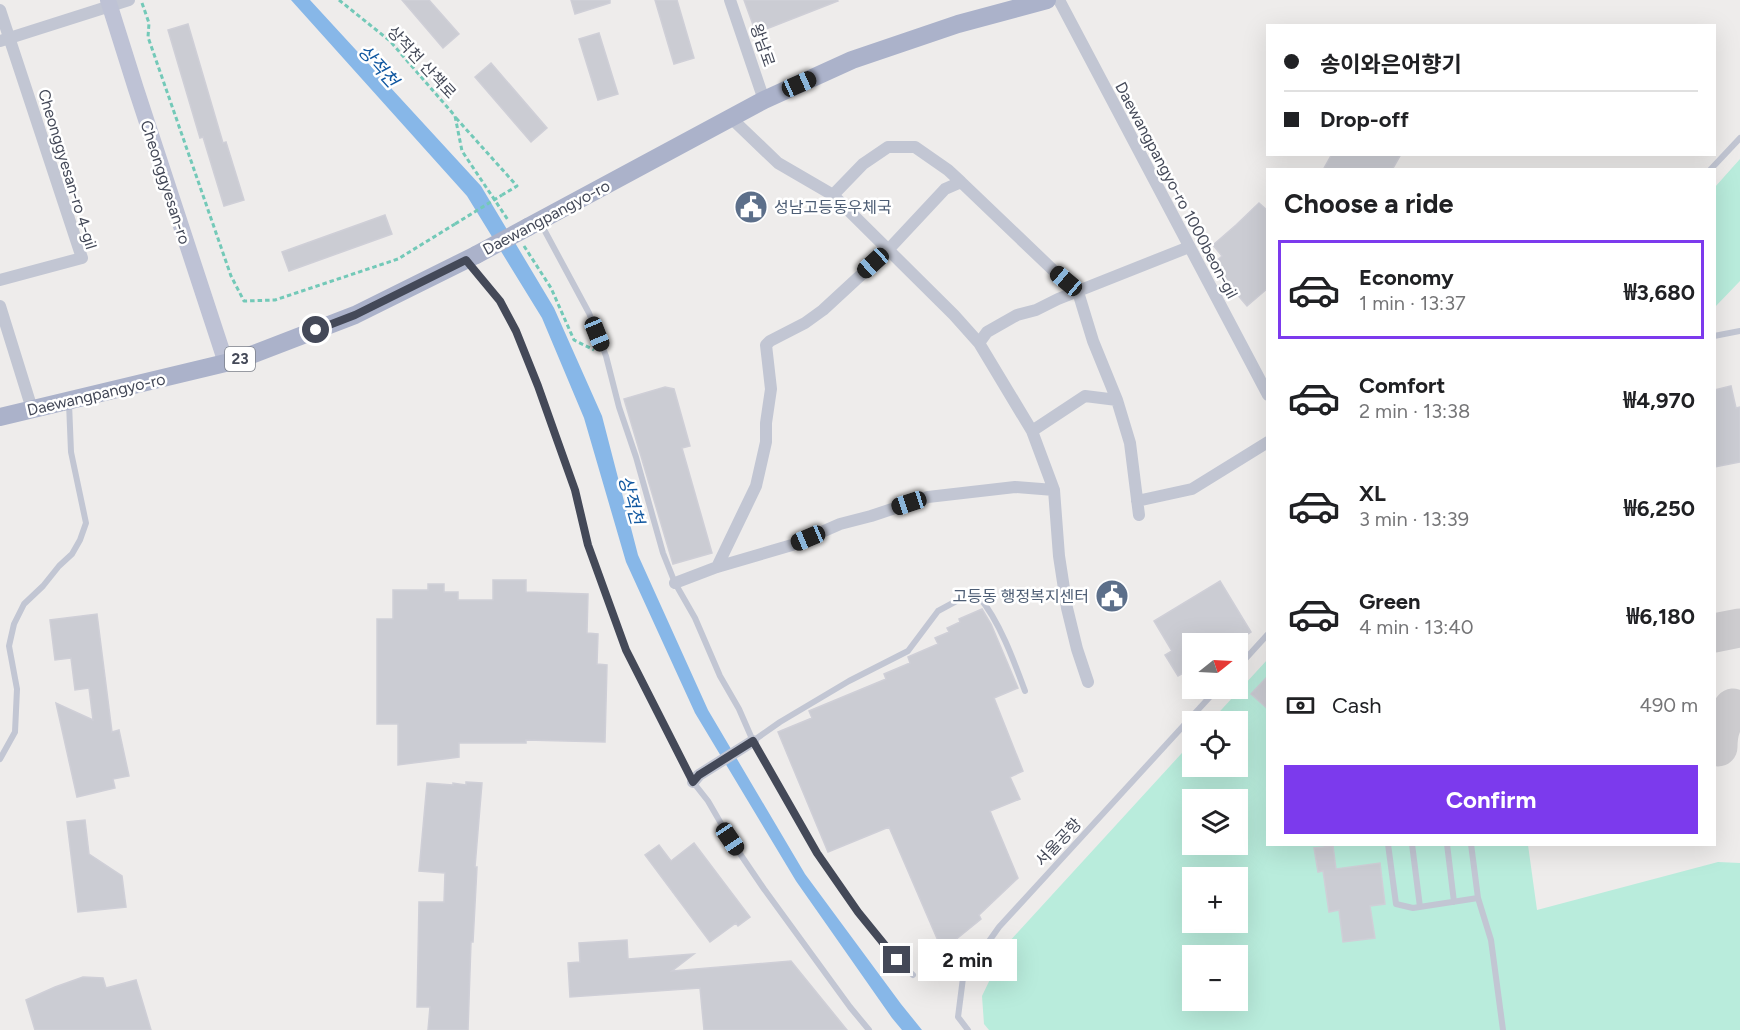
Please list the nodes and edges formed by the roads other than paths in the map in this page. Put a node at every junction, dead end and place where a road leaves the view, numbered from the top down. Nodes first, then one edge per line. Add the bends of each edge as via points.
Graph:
1 (129, 0) edge
2 (730, 0) edge
3 (1047, 0) edge
4 (1059, 0) edge
5 (109, 3) edge
6 (0, 10) edge
7 (5, 40) edge
8 (764, 100) junction
9 (730, 118) junction
10 (1740, 138) edge
11 (1712, 168) edge
12 (961, 182) junction
13 (833, 195) junction
14 (525, 228) junction
15 (1189, 247) junction
16 (888, 250) junction
17 (471, 258) junction
18 (0, 280) edge
19 (1078, 292) junction
20 (0, 306) edge
21 (1740, 331) edge
22 (1716, 336) edge
23 (979, 343) junction
24 (226, 363) junction
25 (1266, 391) edge
26 (1117, 400) junction
27 (69, 401) junction
28 (32, 409) junction
29 (0, 417) edge
30 (1032, 431) junction
31 (1266, 443) edge
32 (1054, 490) junction
33 (1137, 501) junction
34 (1139, 515) dead end
35 (717, 567) junction
36 (675, 583) junction
37 (1266, 636) edge
38 (1248, 656) edge
39 (1088, 682) dead end
40 (1025, 691) dead end
41 (1208, 699) edge
42 (750, 743) junction
43 (0, 759) edge
44 (696, 778) junction
45 (1388, 846) edge
46 (1412, 846) edge
47 (1447, 846) edge
48 (1471, 846) edge
49 (1478, 898) junction
50 (1454, 902) junction
51 (1420, 907) junction
52 (913, 975) dead end
53 (869, 1030) edge
54 (968, 1030) edge
55 (1503, 1030) edge

1 - 5 street
2 - 8 street, 왕남로
3 - 8 main road, Daewangpangyo-ro / 23 via 958,24 852,60
4 - 15 street, Daewangpangyo-ro 1000beon-gil
5 - 7 street
5 - 24 main road, Cheonggyesan-ro
6 - 7 street, Cheonggyesan-ro 4-gil
7 - 18 street, Cheonggyesan-ro 4-gil via 82,258
8 - 9 main road, Daewangpangyo-ro / 23
9 - 13 street via 778,163
9 - 14 main road, Daewangpangyo-ro / 23
10 - 11 lane
12 - 13 street via 915,147 888,147 863,164
12 - 16 street via 945,189
12 - 19 street
13 - 16 street
14 - 17 main road, Daewangpangyo-ro / 23, bridge
14 - 36 lane via 589,313 606,356
15 - 19 street
15 - 25 street, Daewangpangyo-ro 1000beon-gil
16 - 23 street
16 - 35 street via 823,310 766,345 771,389 766,441 756,486
17 - 24 main road, Daewangpangyo-ro / 23 via 355,315
17 - 44 lane via 516,331 538,386 626,650
19 - 23 street via 1017,315 987,332
19 - 26 street
20 - 28 street
21 - 22 lane
23 - 30 street
24 - 27 main road, Daewangpangyo-ro / 23
26 - 30 street via 1085,396
26 - 33 street via 1130,443
27 - 28 main road, Daewangpangyo-ro / 23
27 - 43 lane via 71,453 86,523 72,554 24,604 14,624 9,646 17,689 15,732
28 - 29 main road, Daewangpangyo-ro / 23
30 - 32 street
31 - 33 street via 1192,489
32 - 35 street via 1015,487 928,497
32 - 39 street via 1067,608
33 - 34 street
35 - 36 street
36 - 42 lane via 739,709
37 - 38 lane
40 - 42 lane via 990,608 979,597 962,598 939,611 908,651 849,681
41 - 54 lane, 서울공항 via 999,927 963,978 958,1017
42 - 44 street
42 - 52 lane via 858,912
44 - 53 lane via 769,897
45 - 51 lane via 1396,904
46 - 51 lane
47 - 50 lane
48 - 49 lane
49 - 50 lane
49 - 55 lane via 1491,940
50 - 51 lane

